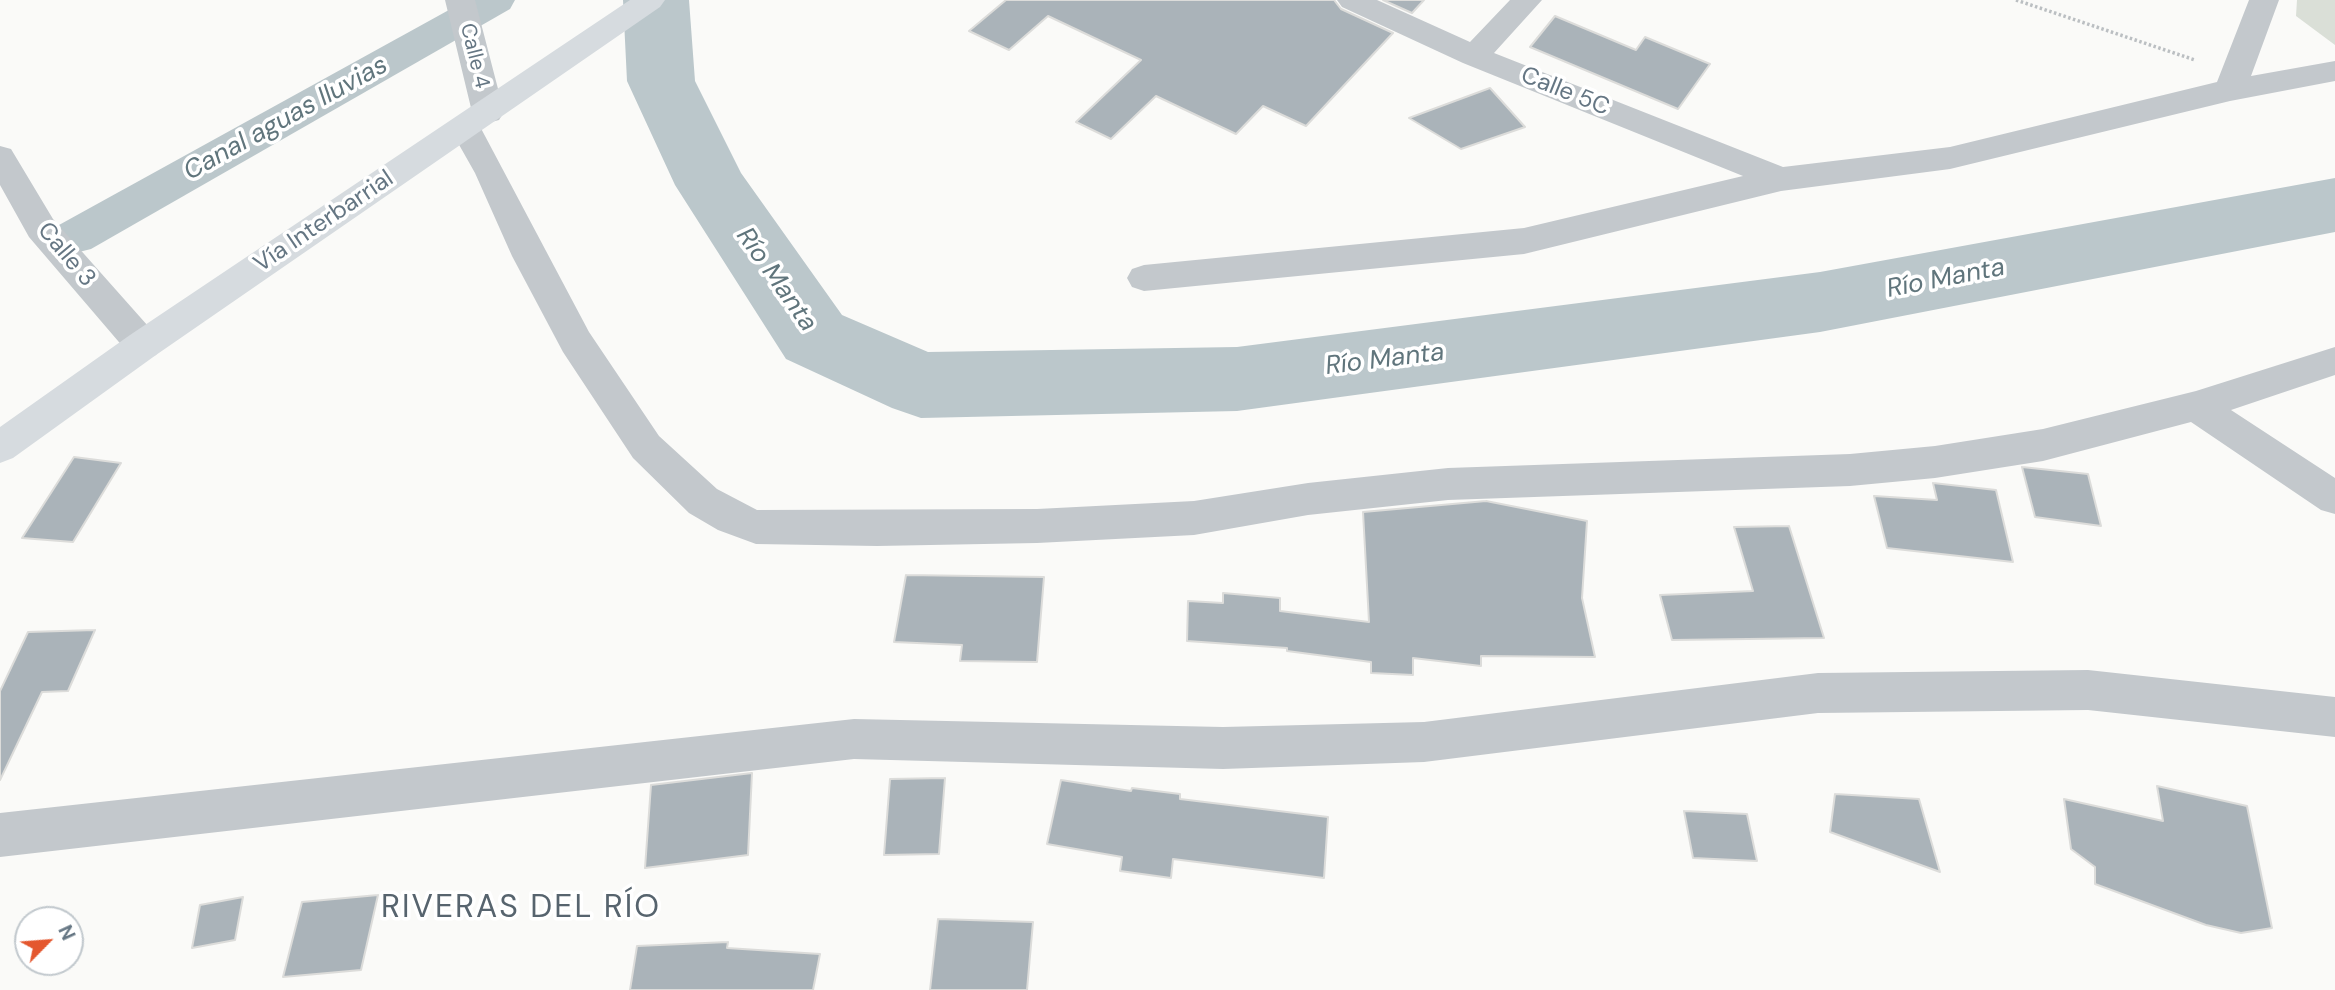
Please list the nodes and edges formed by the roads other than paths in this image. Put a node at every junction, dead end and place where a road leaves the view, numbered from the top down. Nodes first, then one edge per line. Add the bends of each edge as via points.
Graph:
1 (650, 0) edge
2 (1352, 0) edge
3 (1527, 0) edge
4 (2264, 0) edge
5 (462, 9) edge
6 (1474, 56) junction
7 (2335, 71) edge
8 (2233, 82) junction
9 (489, 111) junction
10 (0, 157) edge
11 (1781, 179) junction
12 (1144, 278) dead end
13 (143, 345) junction
14 (2335, 361) edge
15 (2196, 406) junction
16 (0, 447) edge
17 (2335, 498) edge
18 (2335, 717) edge
19 (0, 835) edge

1 - 9 main road, Vía Interbarrial
2 - 6 street, Calle 5C
3 - 6 street
4 - 8 street
5 - 9 street, Calle 4
6 - 11 street, Calle 5C
7 - 8 street
8 - 11 street via 1950,158
9 - 13 main road, Vía Interbarrial
9 - 15 street, Calle 4 via 491,173 576,342 646,447 703,501 756,527 944,528 1181,519 1448,484 1850,470 2043,445
10 - 13 street, Calle 3 via 41,228
11 - 12 street via 1524,241
13 - 16 main road, Vía Interbarrial
14 - 15 street, Calle 4
15 - 17 street
18 - 19 street via 2088,690 1818,692 1424,742 1223,748 853,739

